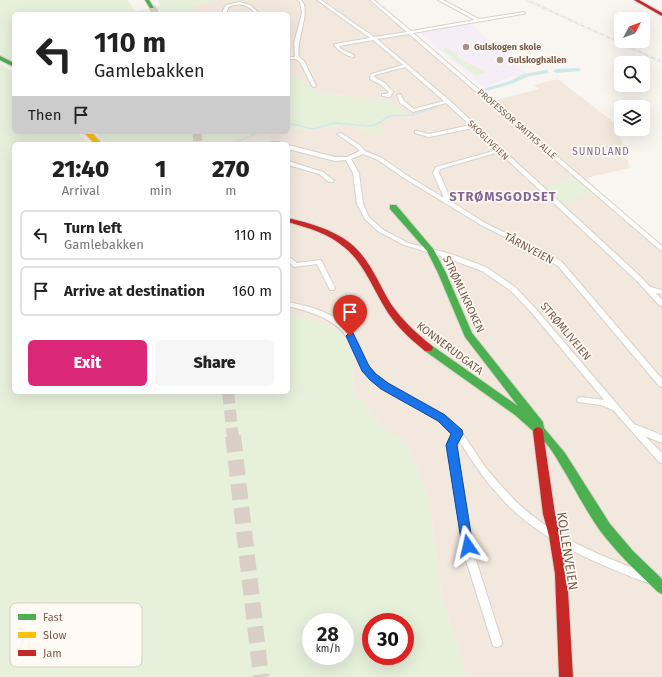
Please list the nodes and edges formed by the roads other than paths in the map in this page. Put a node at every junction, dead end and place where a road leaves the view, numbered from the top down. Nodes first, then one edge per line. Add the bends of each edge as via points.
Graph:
1 (299, 0) edge
2 (319, 0) edge
3 (382, 0) edge
4 (440, 0) edge
5 (636, 0) edge
6 (373, 1) edge
7 (225, 12) edge
8 (257, 12) edge
9 (523, 14) dead end
10 (662, 15) edge
11 (478, 20) junction
12 (409, 32) junction
13 (373, 38) junction
14 (290, 42) dead end
15 (296, 42) junction
16 (353, 56) dead end
17 (0, 58) edge
18 (290, 58) edge
19 (297, 58) junction
20 (12, 65) edge
21 (405, 66) junction
22 (314, 86) dead end
23 (384, 95) dead end
24 (399, 95) dead end
25 (447, 101) junction
26 (474, 126) junction
27 (417, 132) dead end
28 (89, 134) edge
29 (339, 134) dead end
30 (97, 142) edge
31 (290, 148) edge
32 (499, 151) junction
33 (363, 152) junction
34 (348, 158) junction
35 (290, 164) edge
36 (331, 181) dead end
37 (449, 203) junction
38 (393, 207) dead end
39 (290, 221) edge
40 (662, 249) edge
41 (430, 250) junction
42 (290, 260) edge
43 (332, 288) dead end
44 (649, 289) junction
45 (662, 292) edge
46 (290, 304) edge
47 (662, 304) edge
48 (476, 346) joint
49 (659, 377) edge
50 (662, 384) edge
51 (581, 400) dead end
52 (614, 407) junction
53 (631, 426) junction
54 (539, 430) junction
55 (458, 434) junction
56 (662, 439) edge
57 (662, 458) edge
58 (555, 536) junction
59 (658, 582) edge
60 (662, 588) edge
61 (497, 642) dead end
62 (566, 677) edge

1 - 15 street via 302,2 304,13
2 - 13 street, SKOGLIVEIEN
3 - 6 street
4 - 11 street
5 - 10 main road
6 - 12 street, PROFESSOR SMITHS ALLE
7 - 8 street via 227,6 240,3 254,8
9 - 11 street
11 - 12 street
12 - 13 street
12 - 40 street, PROFESSOR SMITHS ALLE
13 - 16 street via 336,46
13 - 21 street, SKOGLIVEIEN
14 - 15 street
15 - 19 street
17 - 20 main road
18 - 19 street
19 - 22 street via 302,61
21 - 23 street via 373,74 372,78 391,92 388,96
21 - 25 street, SKOGLIVEIEN
24 - 25 street via 402,102 413,111
25 - 26 street, SKOGLIVEIEN
26 - 27 street via 429,136
26 - 32 street, SKOGLIVEIEN
28 - 30 main road
29 - 33 street, TÅRNVEIEN
31 - 34 street via 327,158
32 - 37 street via 438,168 436,173
32 - 44 street, SKOGLIVEIEN
33 - 34 street
33 - 37 street, TÅRNVEIEN via 380,159
34 - 41 street, STRØMLIVEIEN via 356,173 360,204 367,218 380,230 406,244
35 - 36 street via 321,173
37 - 49 street, TÅRNVEIEN via 488,227 560,264
38 - 41 main road
39 - 54 main road, KONNERUDGATA via 329,233 350,246 363,260 388,306 405,328
41 - 48 main road, STRØMLIKROKEN via 468,335
41 - 52 street, STRØMLIVEIEN via 484,269 513,289
42 - 43 street via 296,265 318,262
44 - 45 street, SKOGLIVEIEN
44 - 47 street, SKOGLIVEIEN
46 - 55 street via 312,310 340,326 354,342 373,377 384,386 442,418
48 - 54 main road, KONNERUDGATA via 537,421
49 - 50 street, TÅRNVEIEN
51 - 52 street via 601,402
52 - 53 street, STRØMLIVEIEN
53 - 56 street
53 - 57 street, STRØMLIVEIEN
54 - 58 main road, KOLLENVEIEN via 549,514
54 - 59 main road, KONNERUDGATA via 561,456 614,540
55 - 58 street via 506,497 528,518
55 - 61 street via 452,445 465,536
58 - 59 street via 601,559
58 - 62 main road, KOLLENVEIEN via 561,574
59 - 60 main road, KONNERUDGATA

